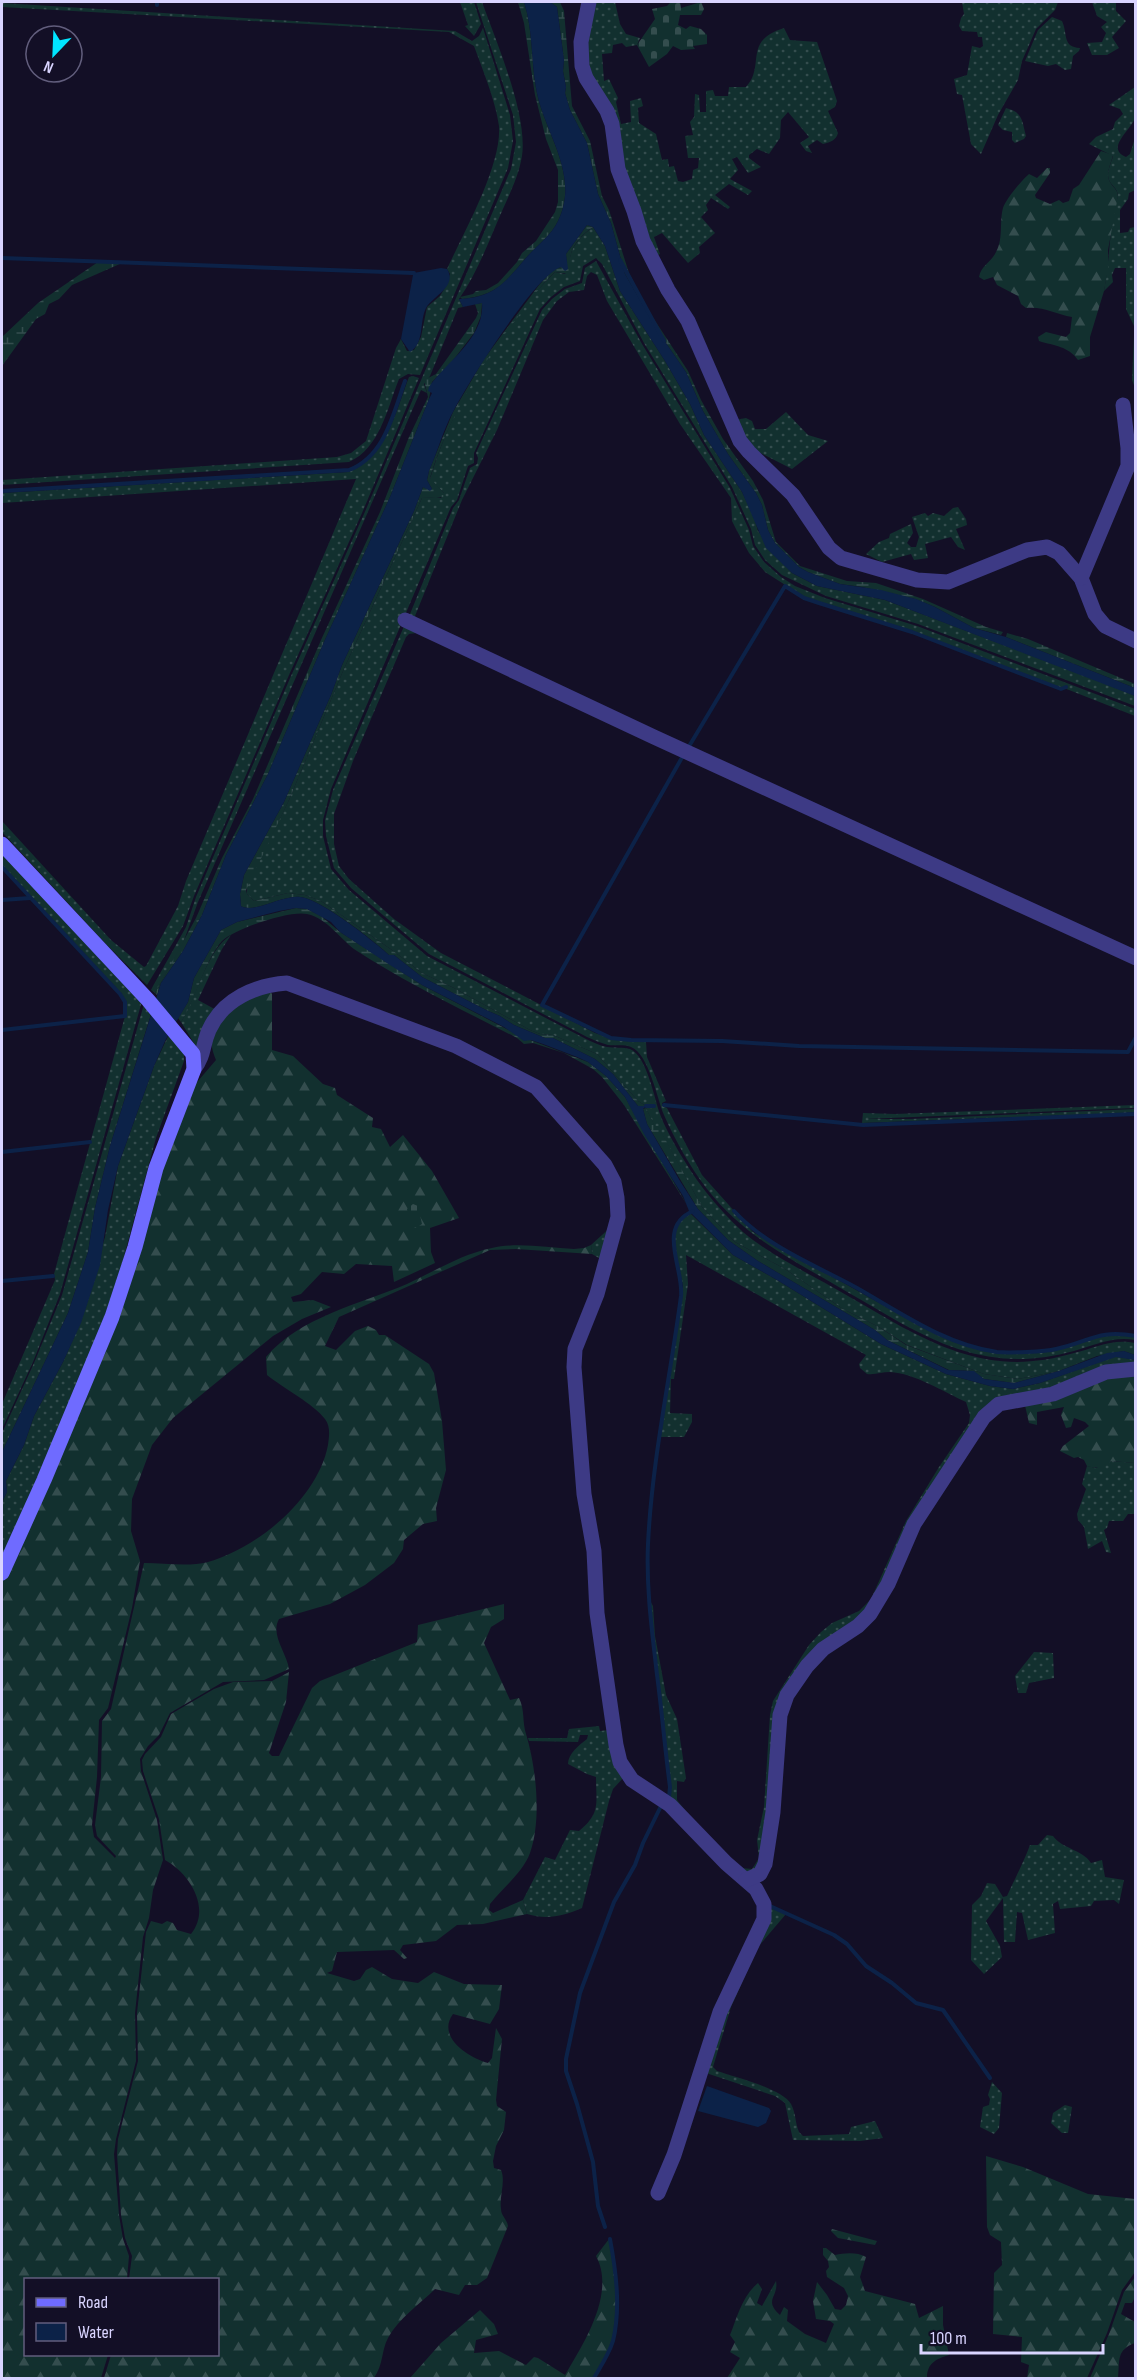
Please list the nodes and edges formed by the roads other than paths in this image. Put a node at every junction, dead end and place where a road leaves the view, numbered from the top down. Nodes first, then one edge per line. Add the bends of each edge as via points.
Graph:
1 (589, 2) edge
2 (1123, 405) dead end
3 (1081, 578) junction
4 (405, 620) dead end
5 (1136, 641) edge
6 (2, 844) edge
7 (1136, 958) edge
8 (194, 1069) junction
9 (1136, 1369) edge
10 (2, 1574) edge
11 (747, 1880) junction
12 (658, 2193) dead end

1 - 3 street via 581,42 582,66 612,123 618,169 643,241 688,321 740,441 792,495 829,548 856,563 917,580 948,582 1027,550 1047,548 1059,553
2 - 3 street via 1128,466
3 - 5 street via 1095,615 1105,627
4 - 7 street
6 - 8 main road via 148,1000 193,1054
8 - 10 main road via 156,1168 112,1317
8 - 11 street via 203,1056 210,1027 232,1003 258,987 287,983 456,1046 536,1086 605,1165 614,1182 618,1217 597,1294 575,1348 574,1367 597,1613 616,1745 620,1762 632,1780 670,1804
9 - 11 street via 1106,1372 1053,1394 999,1404 984,1417 914,1524 870,1614 824,1649 787,1695 780,1715 765,1864 760,1874
11 - 12 street via 764,1904 764,1918 720,2012

